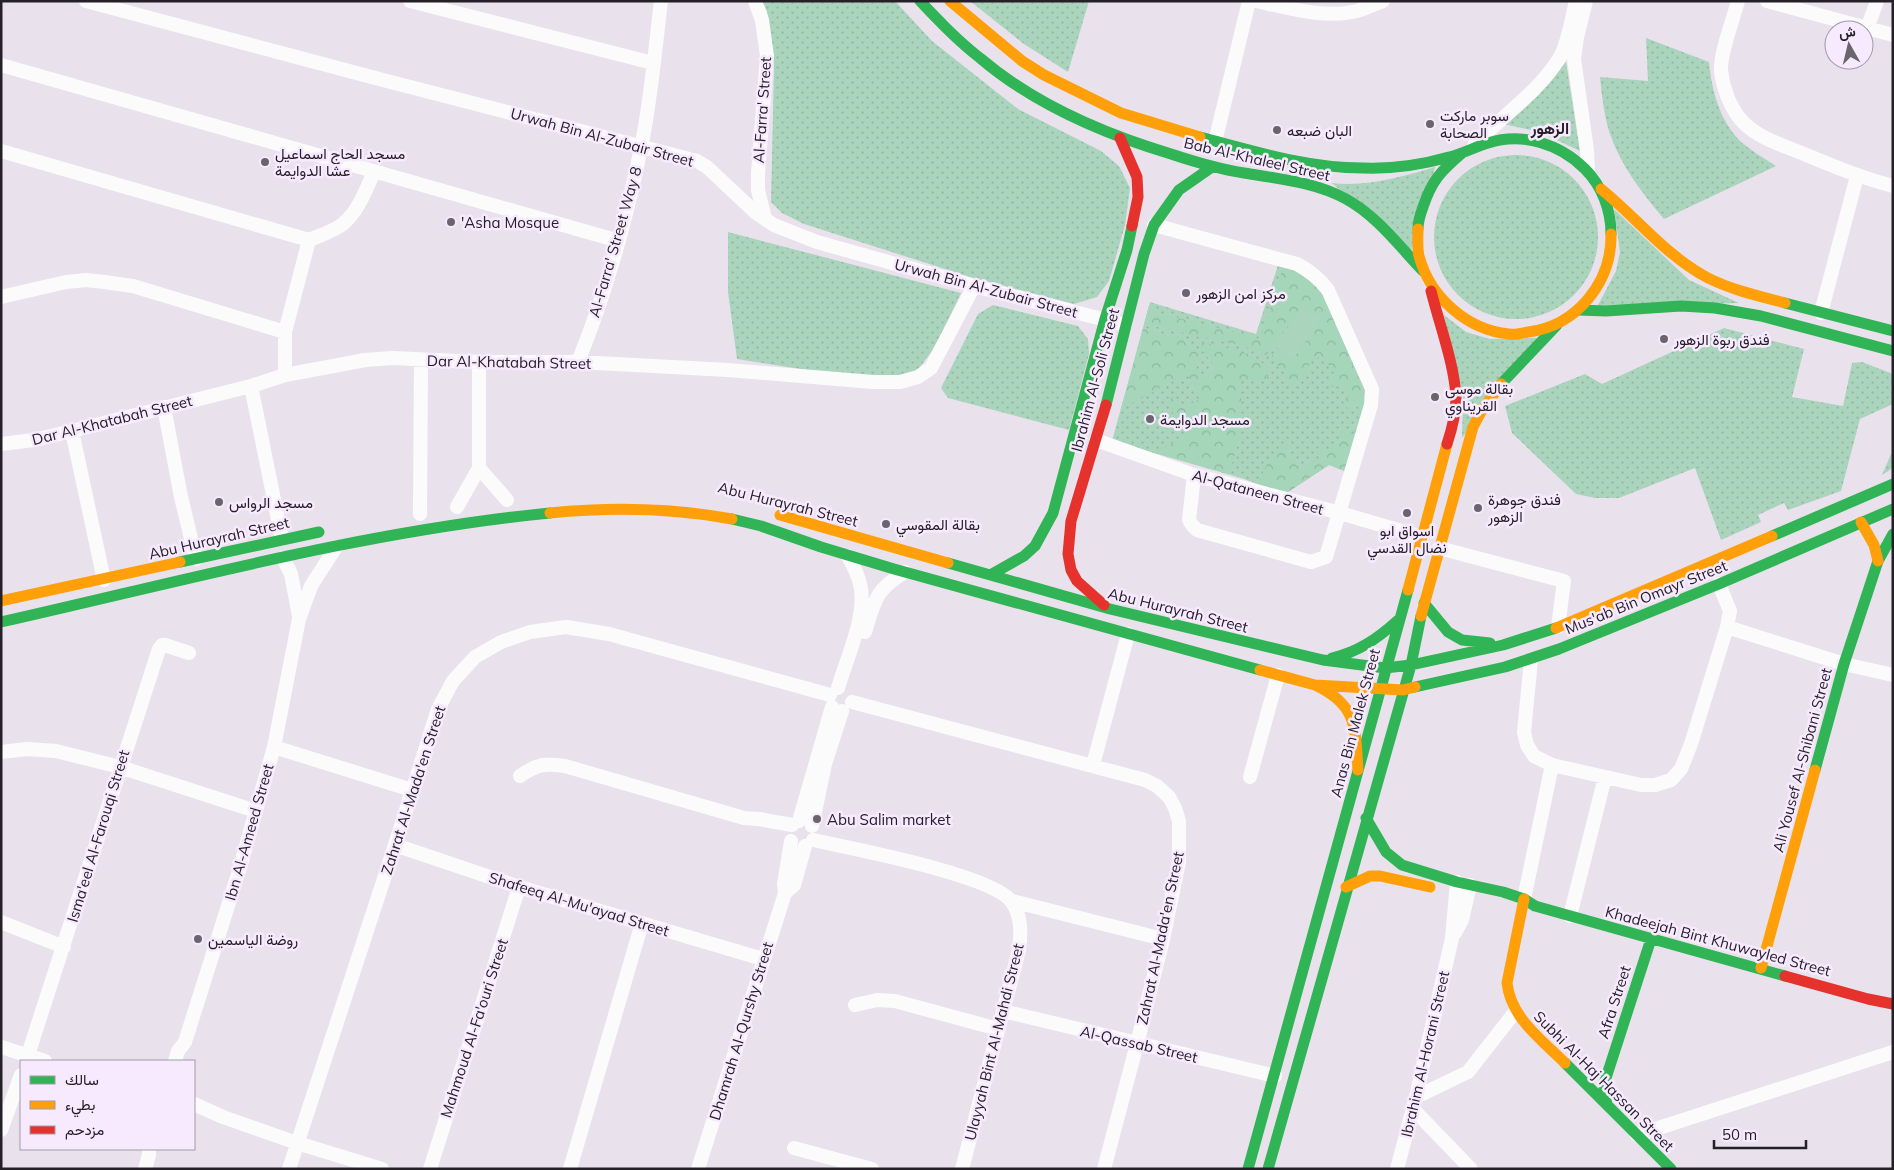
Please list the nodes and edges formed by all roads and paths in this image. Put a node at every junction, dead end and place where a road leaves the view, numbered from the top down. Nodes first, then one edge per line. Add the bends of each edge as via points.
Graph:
1 (86, 1) edge
2 (410, 1) edge
3 (661, 1) edge
4 (755, 1) edge
5 (920, 1) edge
6 (950, 1) edge
7 (1249, 1) edge
8 (1256, 1) edge
9 (1383, 1) edge
10 (1576, 1) edge
11 (1586, 1) edge
12 (1738, 1) edge
13 (1767, 1) edge
14 (1877, 1) edge
15 (440, 5) edge
16 (1835, 20) edge
17 (1870, 20) edge
18 (1874, 31) edge
19 (1893, 35) edge
20 (653, 63) junction
21 (1, 65) edge
22 (1120, 138) junction
23 (1215, 142) junction
24 (642, 146) junction
25 (1, 151) edge
26 (1467, 151) junction
27 (1212, 167) junction
28 (1588, 170) junction
29 (374, 172) junction
30 (1857, 176) junction
31 (1893, 186) edge
32 (1601, 189) junction
33 (765, 219) junction
34 (1154, 225) junction
35 (309, 240) junction
36 (619, 241) junction
37 (1423, 272) junction
38 (1429, 284) junction
39 (974, 286) junction
40 (1, 297) edge
41 (1579, 310) junction
42 (1821, 313) junction
43 (1105, 319) junction
44 (1125, 324) junction
45 (1558, 324) junction
46 (1893, 331) edge
47 (285, 332) junction
48 (1893, 351) edge
49 (422, 360) junction
50 (478, 362) junction
51 (578, 362) junction
52 (285, 375) junction
53 (251, 386) junction
54 (164, 407) junction
55 (72, 431) junction
56 (1096, 440) junction
57 (1, 444) edge
58 (479, 468) junction
59 (1194, 475) junction
60 (1893, 484) edge
61 (512, 500) joint
62 (490, 502) dead end
63 (474, 505) dead end
64 (451, 508) joint
65 (1893, 509) edge
66 (768, 512) dead end
67 (425, 513) joint
68 (1340, 513) junction
69 (405, 517) dead end
70 (1861, 522) junction
71 (332, 530) dead end
72 (1893, 534) edge
73 (1422, 537) junction
74 (282, 539) junction
75 (336, 546) junction
76 (1439, 548) junction
77 (848, 556) junction
78 (283, 558) junction
79 (191, 560) junction
80 (1878, 561) junction
81 (156, 568) junction
82 (905, 572) junction
83 (992, 574) junction
84 (104, 580) junction
85 (189, 580) junction
86 (1718, 584) junction
87 (160, 587) junction
88 (1, 601) edge
89 (1424, 603) junction
90 (1110, 610) junction
91 (299, 619) junction
92 (1398, 621) junction
93 (1, 622) edge
94 (1558, 627) junction
95 (1727, 627) junction
96 (1128, 634) junction
97 (1503, 645) junction
98 (189, 653) dead end
99 (1322, 660) junction
100 (1531, 660) junction
101 (1844, 664) junction
102 (1410, 665) junction
103 (1385, 668) junction
104 (1278, 674) junction
105 (1893, 675) edge
106 (1315, 685) junction
107 (1380, 689) junction
108 (1403, 690) junction
109 (840, 699) junction
110 (274, 747) junction
111 (1, 752) edge
112 (1093, 765) junction
113 (1552, 765) junction
114 (120, 766) junction
115 (1358, 770) junction
116 (520, 776) dead end
117 (1250, 777) dead end
118 (1605, 777) junction
119 (412, 790) junction
120 (256, 811) junction
121 (1366, 818) junction
122 (793, 830) junction
123 (811, 836) junction
124 (395, 845) junction
125 (519, 887) junction
126 (1346, 887) junction
127 (1462, 889) junction
128 (785, 893) junction
129 (1012, 901) junction
130 (1527, 904) junction
131 (1570, 916) junction
132 (1, 922) edge
133 (642, 923) junction
134 (1163, 939) junction
135 (1651, 939) junction
136 (64, 947) junction
137 (763, 960) junction
138 (1761, 968) junction
139 (1893, 1004) edge
140 (855, 1005) dead end
141 (1003, 1011) junction
142 (1515, 1012) junction
143 (998, 1029) junction
144 (185, 1042) junction
145 (1137, 1044) junction
146 (1, 1047) edge
147 (1893, 1052) edge
148 (27, 1058) edge
149 (175, 1060) edge
150 (185, 1060) edge
151 (1275, 1076) junction
152 (20, 1078) edge
153 (1414, 1103) junction
154 (195, 1104) edge
155 (1607, 1104) junction
156 (195, 1113) edge
157 (223, 1117) junction
158 (1, 1130) edge
159 (1637, 1135) junction
160 (297, 1143) junction
161 (794, 1148) dead end
162 (289, 1169) edge
163 (382, 1169) edge
164 (430, 1169) edge
165 (570, 1169) edge
166 (698, 1169) edge
167 (872, 1169) edge
168 (962, 1169) edge
169 (1104, 1169) edge
170 (1248, 1169) edge
171 (1268, 1169) edge
172 (1397, 1169) edge
173 (1471, 1169) edge
174 (1671, 1169) edge

1 - 24 street, Urwah Bin Al-Zubair Street
2 - 15 street
3 - 20 street, Al-Farra' Street Way 8
4 - 33 street, Al-Farra' Street via 762,20 767,56 758,173 758,190
5 - 22 main road, Bab Al-Khaleel Street via 938,22 1013,84
6 - 23 main road, Bab Al-Khaleel Street via 1028,65 1063,84 1118,112
7 - 23 street
8 - 9 street via 1335,14 1356,11
10 - 26 street via 1561,55 1547,75
11 - 28 street via 1574,58
12 - 30 street via 1721,69 1736,112 1764,138
13 - 16 street
14 - 17 street
15 - 20 street
18 - 19 street
20 - 24 street, Al-Farra' Street Way 8
21 - 29 street
22 - 27 main road, Bab Al-Khaleel Street
22 - 43 main road, Ibrahim Al-Soli Street via 1137,177 1138,197 1127,250
23 - 26 main road, Bab Al-Khaleel Street via 1324,166 1348,168 1412,164
24 - 33 street, Urwah Bin Al-Zubair Street via 703,164
24 - 36 street, Al-Farra' Street Way 8
25 - 35 street
26 - 28 main road, Bab Al-Khaleel Street via 1491,141 1533,140 1572,156
26 - 37 main road via 1445,167 1431,185 1422,205 1417,250
27 - 34 main road, Ibrahim Al-Soli Street via 1179,190
27 - 37 main road, Bab Al-Khaleel Street via 1330,190 1358,206 1374,220
28 - 32 main road, Bab Al-Khaleel Street
29 - 35 street via 363,196 344,223
29 - 36 street
30 - 31 street
30 - 42 street
32 - 41 main road via 1610,212 1613,238 1609,263 1598,289
32 - 42 main road via 1674,256 1718,284
33 - 39 street, Urwah Bin Al-Zubair Street via 817,242
34 - 44 main road, Ibrahim Al-Soli Street
34 - 68 street via 1297,264 1320,279 1328,290 1370,382 1373,398
35 - 47 street
36 - 51 street, Al-Farra' Street Way 8
37 - 38 main road
38 - 45 main road via 1444,304 1485,330 1510,334 1534,332
38 - 73 main road, Anas Bin Malek Street via 1456,399 1454,420
39 - 43 street, Urwah Bin Al-Zubair Street
39 - 51 street, Dar Al-Khatabah Street via 931,368 918,377 900,382
40 - 47 street via 66,282 104,282 133,286
41 - 45 main road
41 - 48 main road via 1681,306 1716,308 1761,316
42 - 46 main road
43 - 44 street, Urwah Bin Al-Zubair Street
43 - 83 main road, Ibrahim Al-Soli Street via 1053,513 1036,546
44 - 56 main road, Ibrahim Al-Soli Street
45 - 76 main road via 1505,378 1481,409
47 - 52 street
49 - 50 street, Dar Al-Khatabah Street
49 - 52 street, Dar Al-Khatabah Street via 365,360
49 - 67 street
50 - 51 street, Dar Al-Khatabah Street
50 - 58 street
52 - 53 street, Dar Al-Khatabah Street
53 - 54 street, Dar Al-Khatabah Street
53 - 74 street
54 - 55 street, Dar Al-Khatabah Street
54 - 79 street
55 - 57 street, Dar Al-Khatabah Street
55 - 84 street
56 - 59 street, Al-Qataneen Street
56 - 90 main road, Ibrahim Al-Soli Street via 1074,509 1068,557 1076,581
58 - 61 street
58 - 64 street
59 - 68 street, Al-Qataneen Street
59 - 68 street via 1189,520 1198,530 1311,562 1326,556
60 - 94 main road, Mus'ab Bin Omayr Street
61 - 62 main road
63 - 64 main road
65 - 70 main road, Mus'ab Bin Omayr Street
66 - 83 main road, Abu Hurayrah Street
67 - 69 main road
68 - 73 street, Al-Qataneen Street
70 - 80 main road via 1872,540
70 - 86 main road, Mus'ab Bin Omayr Street
71 - 74 main road, Abu Hurayrah Street
72 - 80 main road, Ali Yousef Al-Shibani Street
73 - 92 main road, Anas Bin Malek Street
74 - 79 main road, Abu Hurayrah Street
75 - 77 main road, Abu Hurayrah Street via 536,513 644,509 724,517 768,528
75 - 78 main road, Abu Hurayrah Street
75 - 91 street, Ibn Al-Ameed Street via 314,581
76 - 89 main road
76 - 94 street via 1564,581
77 - 82 main road, Abu Hurayrah Street
77 - 109 street, Dhamrah Al-Qurshy Street via 861,585 862,597
78 - 85 main road, Abu Hurayrah Street
78 - 91 street, Ibn Al-Ameed Street via 291,574
79 - 81 main road, Abu Hurayrah Street
79 - 85 main road
80 - 101 main road, Ali Yousef Al-Shibani Street
81 - 84 main road, Abu Hurayrah Street
81 - 87 main road
82 - 96 main road, Abu Hurayrah Street
82 - 109 street, Dhamrah Al-Qurshy Street via 884,586 874,602
83 - 90 main road, Abu Hurayrah Street
84 - 88 main road, Abu Hurayrah Street
85 - 87 main road, Abu Hurayrah Street
86 - 95 street via 1730,611
86 - 100 main road, Mus'ab Bin Omayr Street
87 - 93 main road, Abu Hurayrah Street
89 - 97 main road via 1448,632 1462,640
89 - 102 main road
90 - 99 main road, Abu Hurayrah Street
91 - 110 street, Ibn Al-Ameed Street
92 - 99 main road via 1349,655
92 - 103 main road, Anas Bin Malek Street
94 - 97 main road, Mus'ab Bin Omayr Street
95 - 101 street
95 - 118 street via 1681,769 1671,780 1656,785
96 - 104 main road, Abu Hurayrah Street
96 - 112 street
97 - 102 main road, Mus'ab Bin Omayr Street
98 - 114 street, Isma'eel Al-Farouqi Street via 160,646
99 - 103 main road, Abu Hurayrah Street
100 - 108 main road, Mus'ab Bin Omayr Street
100 - 113 street via 1524,732 1534,756
101 - 105 street
101 - 138 main road, Ali Yousef Al-Shibani Street
102 - 103 main road, Abu Hurayrah Street
102 - 108 main road
103 - 107 main road, Anas Bin Malek Street
104 - 106 main road, Abu Hurayrah Street
104 - 117 street
106 - 107 main road, Abu Hurayrah Street
106 - 115 main road via 1344,703 1356,732
107 - 108 main road, Abu Hurayrah Street
107 - 115 main road, Anas Bin Malek Street
108 - 121 main road
109 - 112 street, Zahrat Al-Mada'en Street
109 - 119 street, Zahrat Al-Mada'en Street via 609,634 566,627 530,632 501,642 475,657 453,681 438,709
109 - 122 street, Dhamrah Al-Qurshy Street
109 - 123 street, Dhamrah Al-Qurshy Street
110 - 119 street
110 - 120 street, Ibn Al-Ameed Street
111 - 114 street via 27,749 56,751
112 - 134 street, Zahrat Al-Mada'en Street via 1157,786 1175,808 1180,839 1179,862
113 - 118 street
113 - 130 street
114 - 120 street
114 - 136 street, Isma'eel Al-Farouqi Street
115 - 151 main road, Anas Bin Malek Street
116 - 122 street via 532,767 547,764 565,766
118 - 131 street
119 - 124 street, Zahrat Al-Mada'en Street
120 - 144 street, Ibn Al-Ameed Street
121 - 126 main road
121 - 127 main road, Khadeejah Bint Khuwayled Street via 1393,859
122 - 123 street via 809,822
122 - 123 street via 800,846
122 - 128 street, Dhamrah Al-Qurshy Street
123 - 128 street, Dhamrah Al-Qurshy Street via 794,885
123 - 129 street via 969,878 988,885
124 - 125 street, Shafeeq Al-Mu'ayad Street
124 - 160 street, Zahrat Al-Mada'en Street
125 - 133 street, Shafeeq Al-Mu'ayad Street
125 - 164 street, Mahmoud Al-Fa'ouri Street
126 - 127 main road, Khadeejah Bint Khuwayled Street via 1370,876 1380,876
126 - 171 main road
127 - 130 main road, Khadeejah Bint Khuwayled Street
127 - 153 street, Ibrahim Al-Horani Street
128 - 137 street, Dhamrah Al-Qurshy Street
129 - 134 street
129 - 141 street, Ulayyah Bint Al-Mahdi Street via 1022,933
130 - 131 main road, Khadeejah Bint Khuwayled Street
130 - 142 main road, Subhi Al-Haj Hassan Street via 1507,983
131 - 135 main road, Khadeejah Bint Khuwayled Street
132 - 136 street
133 - 137 street, Shafeeq Al-Mu'ayad Street
133 - 165 street
134 - 145 street, Zahrat Al-Mada'en Street
135 - 138 main road, Khadeejah Bint Khuwayled Street
135 - 155 main road, Afra Street via 1605,1081
136 - 148 street, Isma'eel Al-Farouqi Street
137 - 166 street, Dhamrah Al-Qurshy Street
138 - 139 main road, Khadeejah Bint Khuwayled Street
140 - 143 street via 877,1000 895,1001
141 - 143 street, Ulayyah Bint Al-Mahdi Street
141 - 145 street, Al-Qassab Street
142 - 153 street via 1468,1072
142 - 155 main road, Subhi Al-Haj Hassan Street
143 - 168 street, Ulayyah Bint Al-Mahdi Street
144 - 149 street, Ibn Al-Ameed Street
144 - 150 street, Ibn Al-Ameed Street
145 - 151 street, Al-Qassab Street
145 - 169 street, Zahrat Al-Mada'en Street
146 - 148 street
147 - 159 street
151 - 170 main road, Anas Bin Malek Street
152 - 158 street
153 - 172 street, Ibrahim Al-Horani Street
153 - 173 street
154 - 157 street
155 - 159 main road, Subhi Al-Haj Hassan Street
156 - 157 street
157 - 160 street
159 - 174 main road, Subhi Al-Haj Hassan Street
160 - 162 street, Zahrat Al-Mada'en Street
160 - 163 street
161 - 167 street

